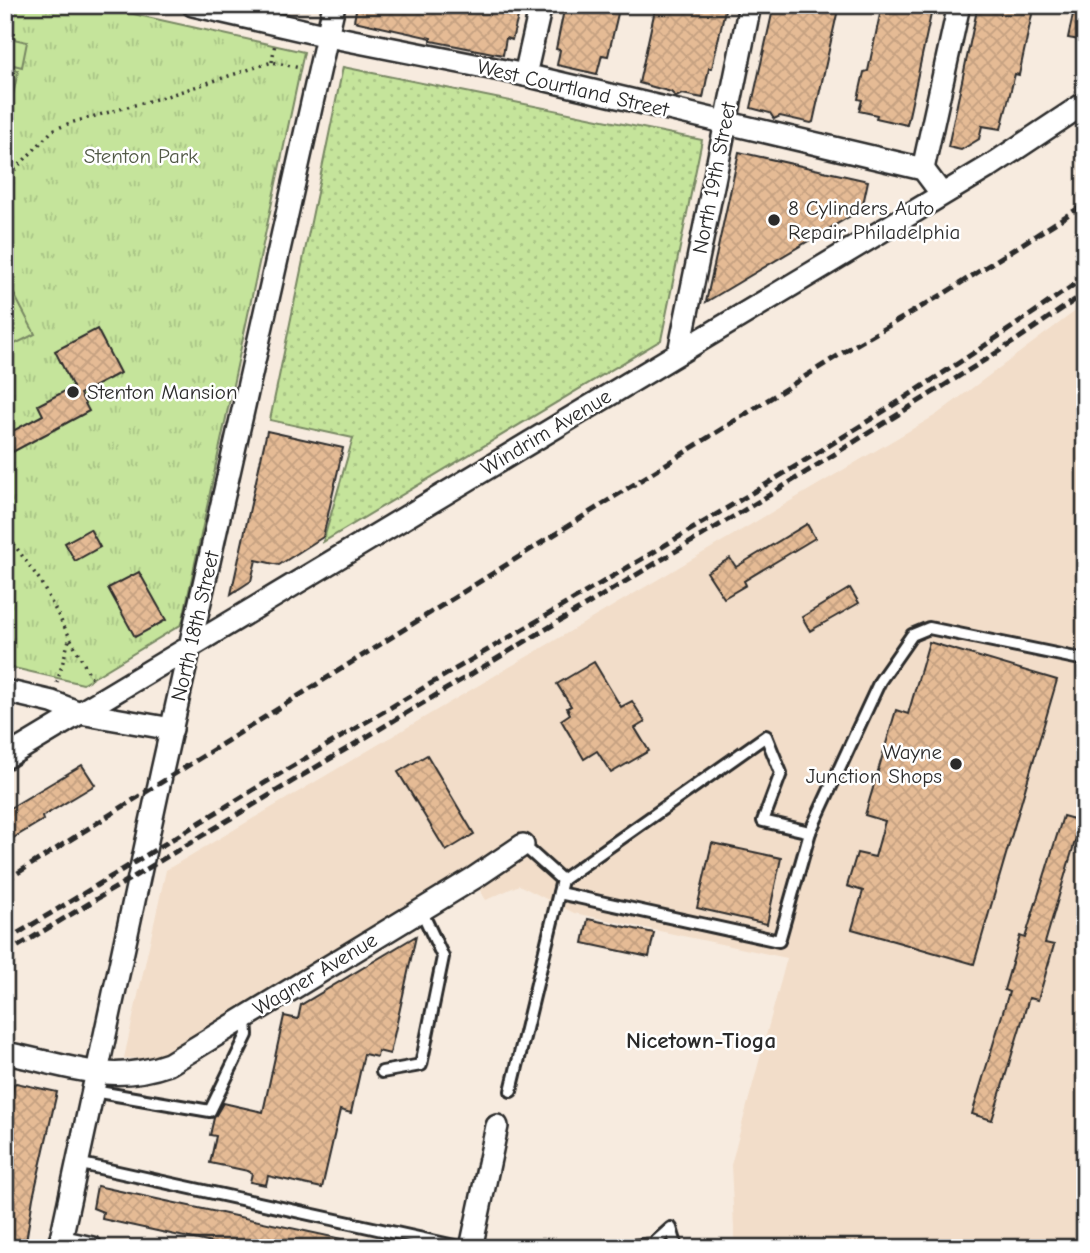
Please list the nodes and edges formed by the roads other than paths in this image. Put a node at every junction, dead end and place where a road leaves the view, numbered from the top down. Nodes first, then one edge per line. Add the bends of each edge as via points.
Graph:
1 (193, 5) edge
2 (334, 5) edge
3 (541, 5) edge
4 (750, 5) edge
5 (958, 5) edge
6 (328, 36) junction
7 (525, 75) junction
8 (1085, 103) edge
9 (724, 123) junction
10 (923, 169) junction
11 (941, 193) junction
12 (679, 352) junction
13 (190, 646) junction
14 (1085, 660) edge
15 (5, 691) edge
16 (80, 713) junction
17 (172, 729) junction
18 (5, 758) edge
19 (810, 831) junction
20 (523, 845) joint
21 (562, 880) junction
22 (559, 893) junction
23 (421, 910) junction
24 (246, 1016) junction
25 (7, 1060) edge
26 (382, 1072) dead end
27 (95, 1082) junction
28 (511, 1091) dead end
29 (497, 1126) dead end
30 (77, 1163) junction
31 (59, 1244) edge
32 (92, 1248) edge
33 (464, 1248) edge
34 (471, 1248) edge
35 (612, 1248) edge
36 (677, 1248) edge

1 - 6 street, West Courtland Street
2 - 6 street, North 18th Street
3 - 7 street
4 - 9 street, North 19th Street
5 - 10 street
6 - 7 street, West Courtland Street
6 - 13 street, North 18th Street
7 - 9 street, West Courtland Street
8 - 11 street, Windrim Avenue
9 - 10 street, West Courtland Street
9 - 12 street, North 19th Street
10 - 11 street
11 - 12 street, Windrim Avenue
12 - 13 street, Windrim Avenue
13 - 16 street, Windrim Avenue
13 - 17 street, North 18th Street
14 - 19 lane via 929,628 912,635 880,681
15 - 16 street
16 - 17 street
16 - 18 street, Windrim Avenue
17 - 27 street, North 18th Street
19 - 21 lane via 763,821 781,773 766,736
19 - 22 lane via 779,941
20 - 21 lane
20 - 23 street, Wagner Avenue
21 - 22 lane
22 - 28 lane
23 - 24 street, Wagner Avenue
23 - 26 lane via 443,957 421,1065
24 - 27 street, Wagner Avenue via 169,1064
24 - 27 lane via 247,1035 210,1111
25 - 27 street, Wagner Avenue
27 - 30 street, North 18th Street
29 - 34 street
30 - 31 street, North 18th Street
30 - 33 lane
31 - 32 street
35 - 36 lane via 653,1244 671,1228

